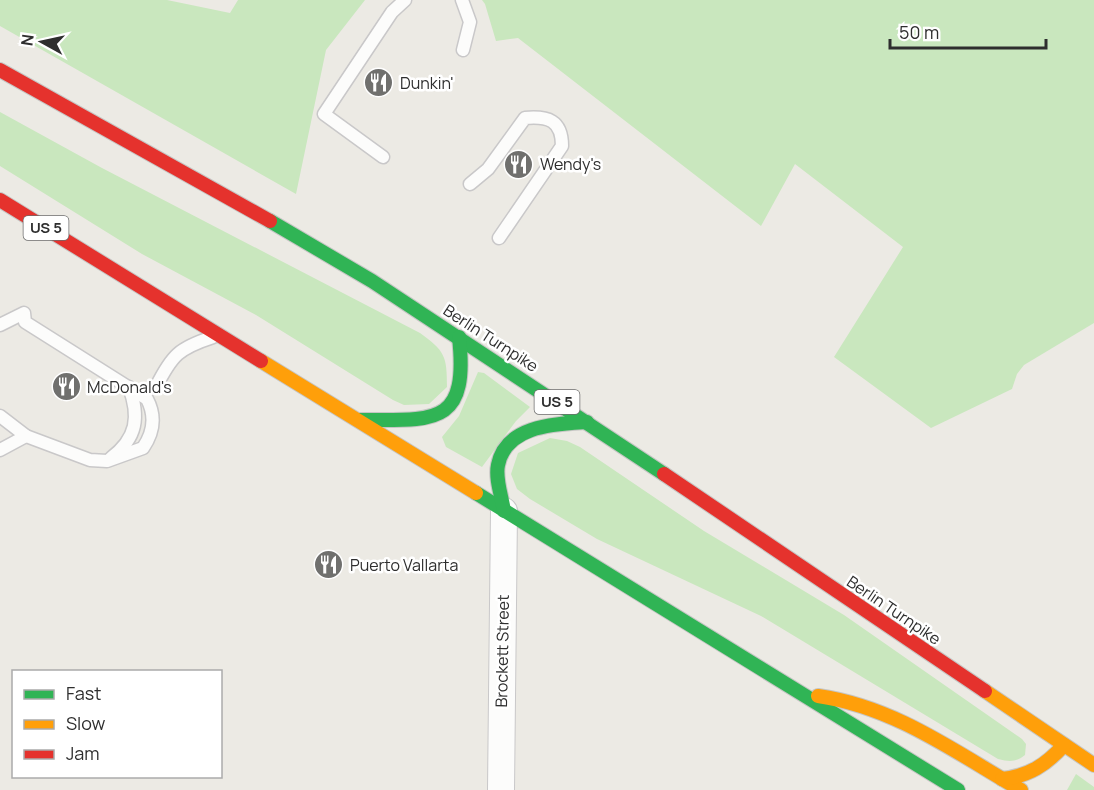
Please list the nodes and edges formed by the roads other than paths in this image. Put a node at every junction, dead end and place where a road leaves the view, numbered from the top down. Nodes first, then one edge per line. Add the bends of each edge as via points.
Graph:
1 (405, 0) edge
2 (462, 0) edge
3 (463, 50) dead end
4 (0, 70) edge
5 (382, 157) dead end
6 (470, 184) dead end
7 (0, 200) edge
8 (499, 238) dead end
9 (0, 325) edge
10 (219, 335) junction
11 (459, 337) junction
12 (129, 387) junction
13 (156, 387) dead end
14 (0, 416) edge
15 (358, 420) junction
16 (587, 422) junction
17 (26, 436) junction
18 (0, 450) edge
19 (107, 461) junction
20 (504, 511) junction
21 (801, 695) junction
22 (1064, 745) junction
23 (1094, 765) edge
24 (1002, 779) junction
25 (501, 790) edge
26 (958, 790) edge
27 (1021, 790) edge

1 - 5 lane via 392,12 324,114
2 - 3 lane via 470,22
4 - 11 highway, Berlin Turnpike / US 5 via 293,233
6 - 8 lane via 488,169 525,118 549,118 558,124 562,146
7 - 10 highway, US 5
9 - 12 lane via 24,313 25,322
10 - 13 lane via 185,346 166,366
10 - 15 highway, US 5
11 - 15 highway via 464,366 461,385 453,404 438,417
11 - 16 highway, Berlin Turnpike / US 5
12 - 19 lane via 137,409 134,425 123,449
12 - 19 lane via 147,399 153,410 153,427 143,448
14 - 17 lane
15 - 20 highway, US 5
16 - 20 highway via 548,424 513,436 502,450 497,466
16 - 22 highway, Berlin Turnpike / US 5
17 - 18 lane
17 - 19 lane via 90,460
20 - 21 highway, US 5
20 - 25 street, Brockett Street
21 - 24 highway via 844,698 885,714
21 - 26 highway, US 5
22 - 23 highway, Berlin Turnpike / US 5
22 - 24 highway via 1036,772
24 - 27 highway

